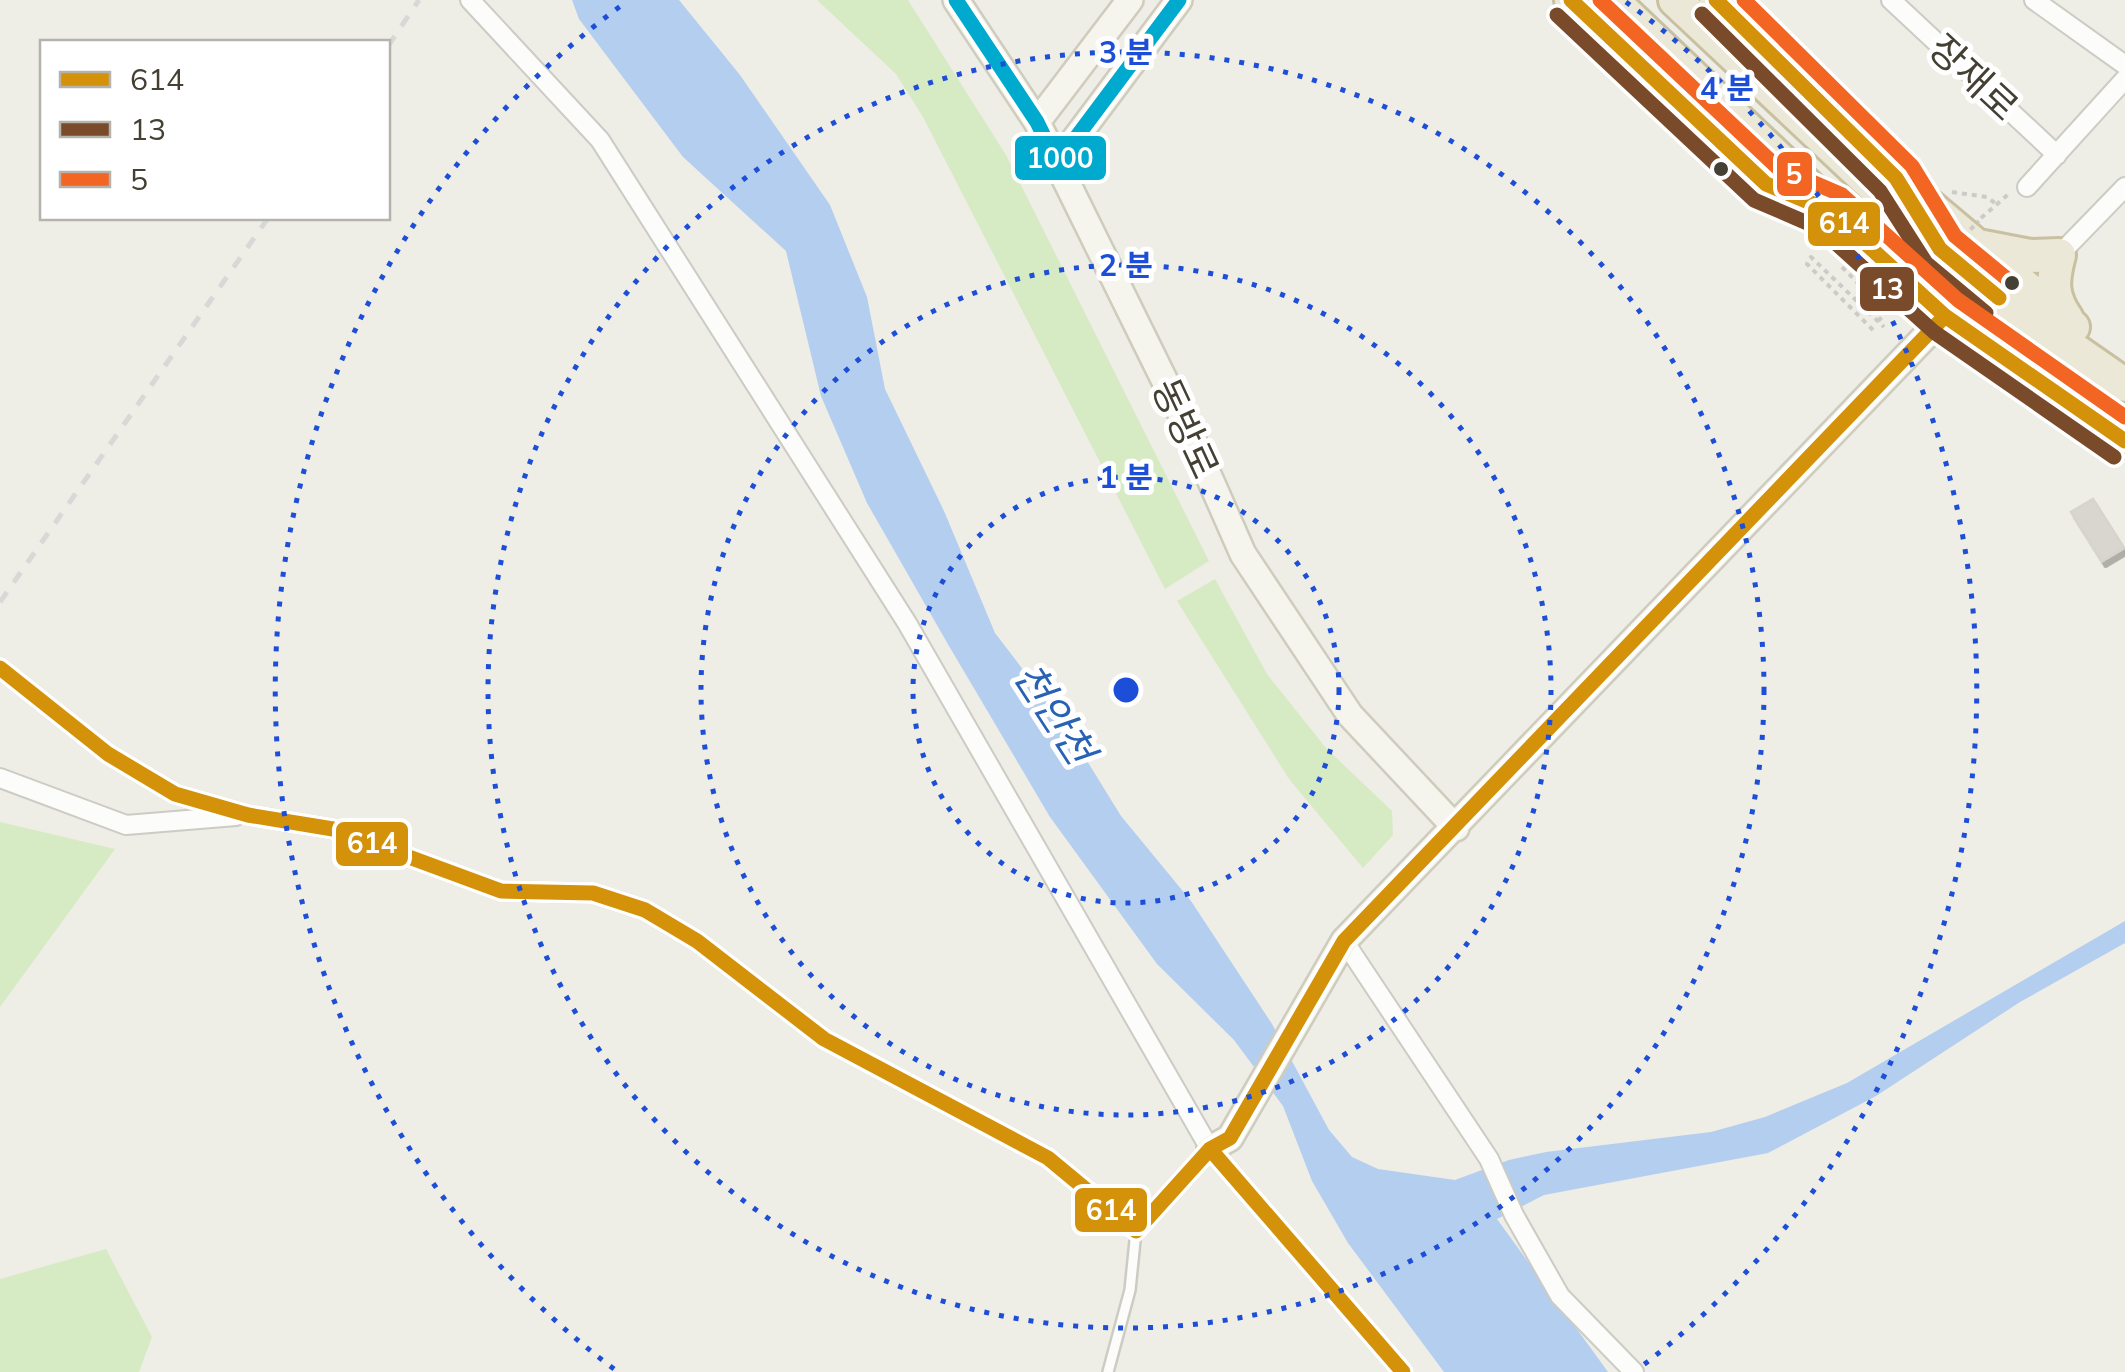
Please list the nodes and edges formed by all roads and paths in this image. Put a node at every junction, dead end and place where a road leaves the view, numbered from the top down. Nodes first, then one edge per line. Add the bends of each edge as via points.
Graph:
1 (470, 0) edge
2 (956, 0) edge
3 (1130, 0) edge
4 (1179, 0) edge
5 (1571, 0) edge
6 (1612, 0) edge
7 (1675, 0) edge
8 (1716, 0) edge
9 (1891, 0) edge
10 (2034, 0) edge
11 (2125, 65) edge
12 (2125, 79) edge
13 (1038, 122) junction
14 (2057, 155) junction
15 (1057, 163) junction
16 (1896, 178) junction
17 (2027, 187) dead end
18 (2125, 187) edge
19 (2002, 195) dead end
20 (1955, 204) dead end
21 (1995, 204) junction
22 (1830, 211) junction
23 (1971, 228) junction
24 (1940, 249) junction
25 (2059, 255) junction
26 (1842, 268) dead end
27 (1860, 286) junction
28 (1869, 302) dead end
29 (1886, 312) junction
30 (1945, 316) junction
31 (1878, 321) junction
32 (2073, 326) junction
33 (1884, 327) dead end
34 (1873, 330) dead end
35 (2125, 365) edge
36 (2125, 386) edge
37 (2125, 441) edge
38 (0, 668) edge
39 (0, 778) edge
40 (248, 814) junction
41 (1456, 828) junction
42 (1338, 948) junction
43 (1220, 1144) junction
44 (1136, 1230) junction
45 (1108, 1372) edge
46 (1402, 1372) edge
47 (1634, 1372) edge

1 - 43 street via 600,140 907,623
2 - 13 street, 동방로
3 - 13 street
4 - 15 street
5 - 22 highway via 1766,184
6 - 22 highway
7 - 24 highway
8 - 16 highway
9 - 14 street, 장재로
10 - 11 street
12 - 14 street
13 - 15 street, 동방로
14 - 17 street
15 - 41 street, 동방로 via 1243,554 1350,715
16 - 23 highway
16 - 24 highway
18 - 25 street
19 - 21 path
20 - 21 path via 1948,192 1987,196
21 - 23 path
22 - 30 highway
23 - 25 highway via 2030,256
23 - 29 path, bridge
23 - 32 highway
24 - 36 highway
25 - 32 highway via 2051,282
26 - 27 path
27 - 28 path
27 - 29 path
29 - 31 path, bridge
30 - 37 highway
30 - 41 street
31 - 33 path, bridge
31 - 34 path via 1815,258 1807,262
32 - 35 highway
38 - 40 street via 108,754 175,794
39 - 40 street via 126,824
40 - 44 street via 333,829 500,892 594,893 645,910 697,941 824,1039 1048,1158
41 - 42 street
42 - 43 street
42 - 47 street via 1488,1159 1560,1296
43 - 44 street
43 - 46 street
44 - 45 lane via 1130,1290

